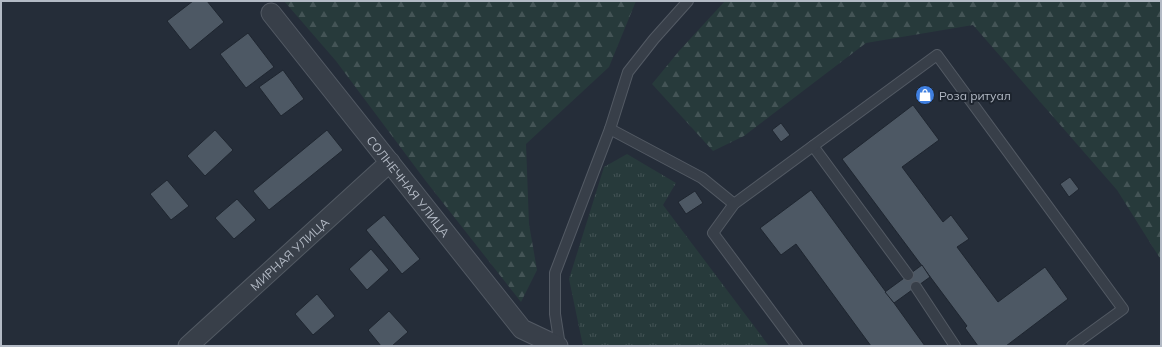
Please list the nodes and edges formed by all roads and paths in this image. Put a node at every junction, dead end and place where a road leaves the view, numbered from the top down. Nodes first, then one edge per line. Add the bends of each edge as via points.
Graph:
1 (688, 1) edge
2 (271, 13) dead end
3 (610, 129) junction
4 (813, 146) junction
5 (390, 162) junction
6 (734, 204) junction
7 (908, 275) dead end
8 (916, 287) dead end
9 (188, 346) edge
10 (559, 346) edge
11 (797, 346) edge
12 (955, 346) edge
13 (1072, 346) edge

1 - 3 lane via 628,72
2 - 5 street, СОЛНЕЧНАЯ УЛИЦА
3 - 6 lane via 702,178
3 - 10 lane via 555,273 555,314
4 - 6 lane
4 - 7 lane
4 - 13 lane via 937,55 1123,309
5 - 9 street, МИРНАЯ УЛИЦА
5 - 10 street, СОЛНЕЧНАЯ УЛИЦА via 522,329
6 - 11 lane via 713,233
8 - 12 lane

